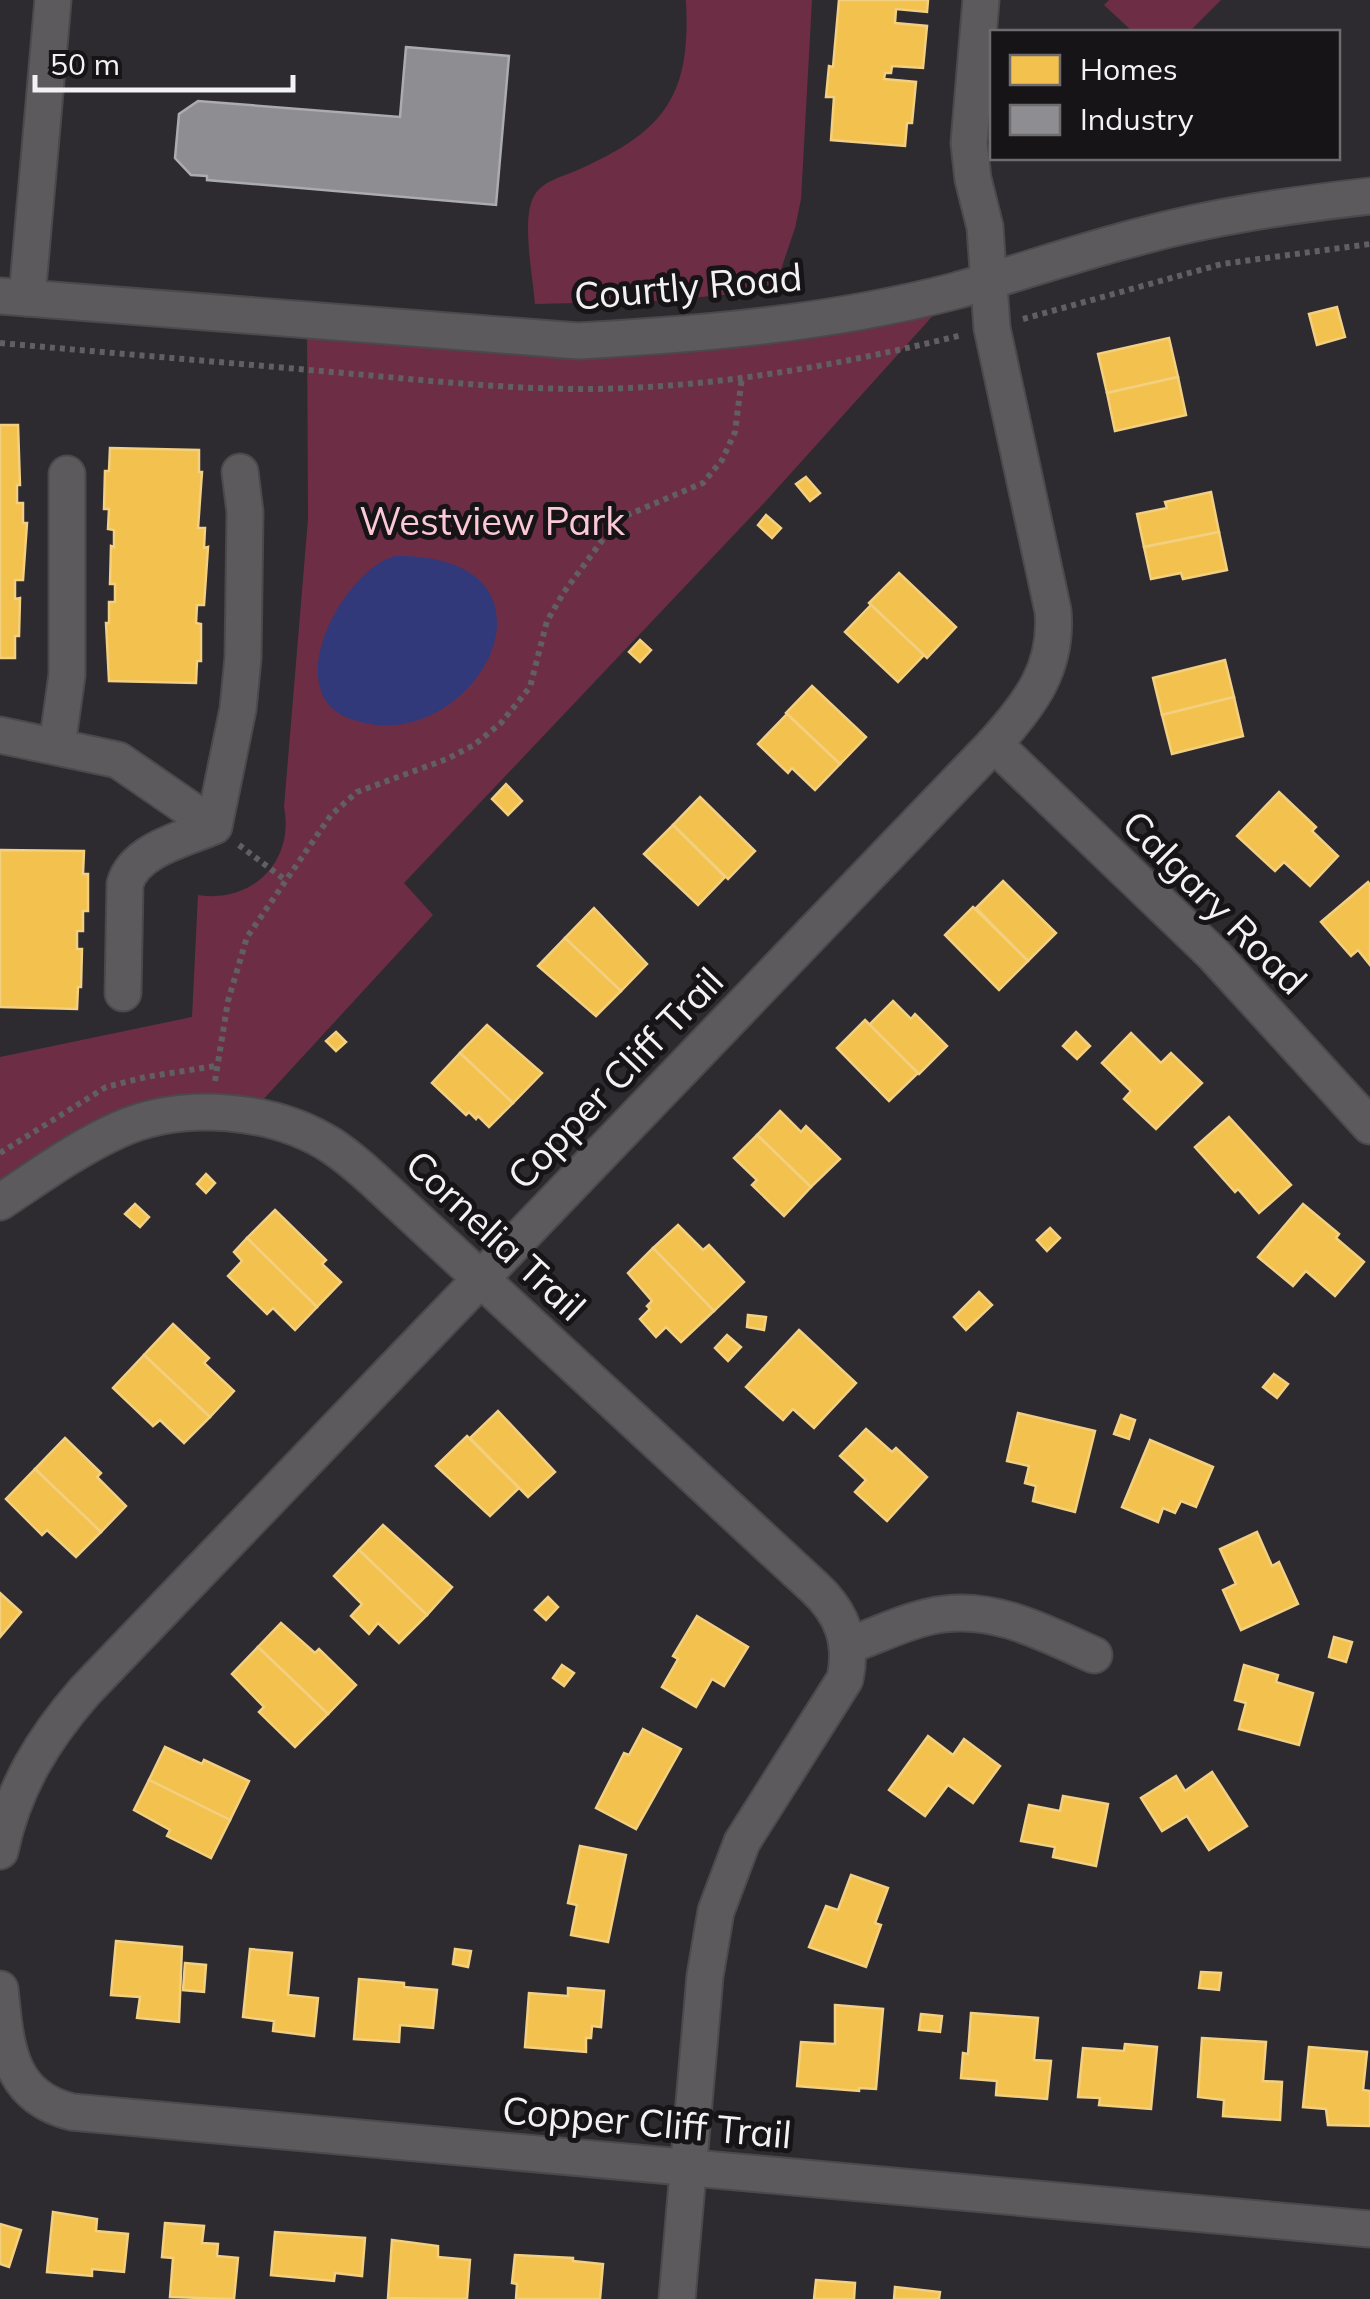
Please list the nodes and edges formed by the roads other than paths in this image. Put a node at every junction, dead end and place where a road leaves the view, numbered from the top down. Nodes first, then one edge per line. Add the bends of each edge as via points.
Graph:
1 (52, 0) edge
2 (981, 0) edge
3 (1370, 196) edge
4 (989, 279) junction
5 (14, 297) edge
6 (240, 472) dead end
7 (67, 474) dead end
8 (0, 735) edge
9 (994, 744) junction
10 (57, 746) junction
11 (214, 826) junction
12 (123, 993) dead end
13 (1370, 1126) edge
14 (0, 1202) edge
15 (480, 1279) junction
16 (847, 1646) junction
17 (1094, 1654) dead end
18 (0, 1851) edge
19 (0, 1989) edge
20 (688, 2168) junction
21 (1370, 2229) edge
22 (676, 2299) edge

1 - 5 street
2 - 4 street, Copper Cliff Trail via 969,144
3 - 4 street, Courtly Road via 1209,220
4 - 5 street, Courtly Road via 860,312 771,326 578,341
4 - 9 street, Copper Cliff Trail via 992,328 1054,622 1051,657 1038,690
6 - 11 street via 243,658
7 - 10 street via 67,676
8 - 10 street
9 - 13 street, Calgary Road via 1214,954
9 - 15 street, Copper Cliff Trail
10 - 11 street via 118,760
11 - 12 street via 148,855 128,872
14 - 15 street, Cornelia Trail via 121,1128 162,1115 214,1112 294,1127 332,1146
15 - 16 street, Cornelia Trail via 827,1599
15 - 18 street, Copper Cliff Trail via 60,1720 22,1782
16 - 17 street via 920,1619 968,1612 1011,1620
16 - 20 street via 840,1688 724,1882 710,1940
19 - 20 street, Copper Cliff Trail via 16,2072 58,2108
20 - 21 street, Copper Cliff Trail
20 - 22 street

